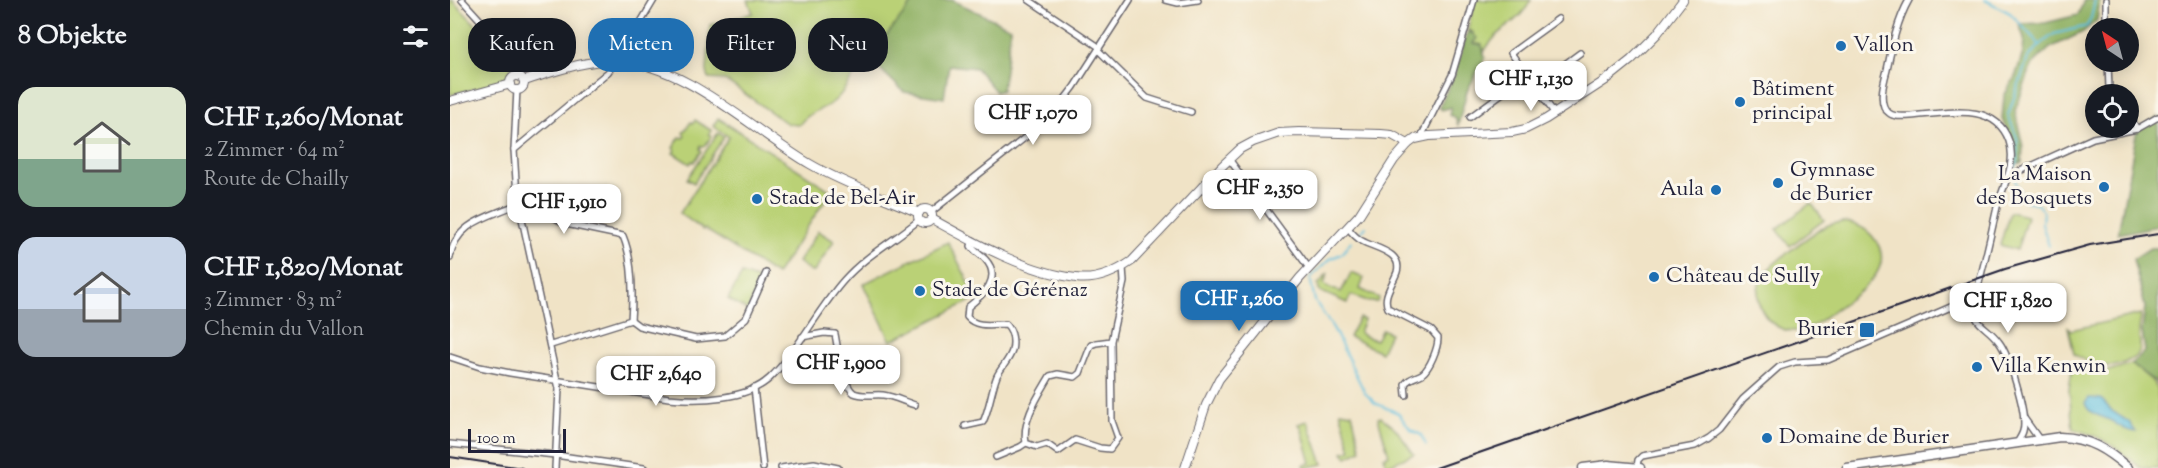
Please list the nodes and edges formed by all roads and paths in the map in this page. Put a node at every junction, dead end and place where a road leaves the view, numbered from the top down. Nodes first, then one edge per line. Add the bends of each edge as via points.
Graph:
1 (462, 0) edge
2 (654, 0) edge
3 (1029, 0) edge
4 (1130, 0) edge
5 (1166, 0) edge
6 (1198, 0) edge
7 (1474, 0) edge
8 (1683, 0) edge
9 (1910, 0) edge
10 (2106, 0) edge
11 (643, 18) edge
12 (2106, 18) edge
13 (1558, 19) dead end
14 (1099, 49) junction
15 (1580, 53) dead end
16 (588, 65) edge
17 (606, 72) edge
18 (667, 72) edge
19 (1527, 75) junction
20 (521, 79) junction
21 (514, 86) junction
22 (1535, 86) junction
23 (450, 101) edge
24 (1191, 112) dead end
25 (1555, 114) junction
26 (1470, 117) dead end
27 (2158, 117) edge
28 (2139, 128) edge
29 (1421, 137) junction
30 (2093, 138) edge
31 (1408, 144) junction
32 (514, 150) junction
33 (1229, 159) junction
34 (2009, 176) junction
35 (518, 202) junction
36 (931, 215) junction
37 (919, 216) junction
38 (1348, 228) junction
39 (973, 240) junction
40 (450, 258) edge
41 (1123, 267) junction
42 (1309, 268) junction
43 (766, 273) dead end
44 (1974, 301) junction
45 (631, 320) junction
46 (802, 337) junction
47 (1111, 341) junction
48 (550, 345) junction
49 (450, 357) edge
50 (557, 379) junction
51 (754, 388) junction
52 (1406, 395) dead end
53 (915, 405) dead end
54 (2024, 418) junction
55 (965, 426) dead end
56 (2039, 439) junction
57 (1026, 443) junction
58 (450, 444) edge
59 (2016, 444) junction
60 (555, 456) junction
61 (996, 457) dead end
62 (555, 468) edge
63 (644, 468) edge
64 (763, 468) edge
65 (781, 468) edge
66 (838, 468) edge
67 (1185, 468) edge
68 (1583, 468) edge
69 (1638, 468) edge
70 (1847, 468) edge
71 (2128, 468) edge

1 - 20 street via 512,55
2 - 11 street
3 - 14 street
4 - 14 street
5 - 6 street
7 - 29 street via 1452,75
8 - 25 street via 1657,34 1630,60
9 - 34 street via 1885,76 1882,98 1886,110 1902,116 1953,112 1990,118 2009,140
10 - 12 street
13 - 19 street via 1511,53
14 - 24 street via 1147,98
14 - 36 street via 1051,117
15 - 22 street
16 - 20 street
17 - 32 street
18 - 37 street via 811,165
19 - 22 street
19 - 26 street
20 - 21 street via 512,79
21 - 23 street
21 - 32 street
22 - 25 street
25 - 29 street via 1512,132
27 - 28 street
29 - 31 street
30 - 34 street
31 - 33 street via 1392,135 1299,132 1266,137
31 - 38 street
32 - 35 street
33 - 41 street
33 - 42 street
34 - 44 street
35 - 40 street via 467,227 452,245
35 - 45 street via 528,202 566,224 623,236 630,262
35 - 48 street
36 - 37 street via 924,209
36 - 37 street via 925,223
36 - 39 street
37 - 46 street via 847,277
38 - 42 street
38 - 52 street via 1360,241 1396,260 1398,269 1386,298 1387,307 1431,330 1438,338 1427,368 1405,384
39 - 41 street via 1037,268 1077,278 1107,274
39 - 55 street via 971,246 993,272 992,283 968,307 967,317 978,324 1006,324 1013,339 983,422
41 - 47 street via 1124,282
42 - 67 street via 1220,379 1206,405
43 - 45 street via 747,318 725,336 696,339 639,326
44 - 54 street via 1975,319 1992,333 2006,353
44 - 69 street via 1953,306 1828,360 1785,365 1743,399 1709,438 1695,446 1642,456
45 - 48 street
46 - 51 street via 769,380
46 - 53 street via 835,334 842,368 854,393 885,395
47 - 57 street via 1091,345 1075,377 1050,376 1023,432
47 - 57 street via 1112,421 1118,438 1114,445 1110,449 1100,448 1075,441 1058,452 1047,444 1037,447
48 - 50 street
49 - 50 street via 480,367
50 - 51 street via 685,399 717,398
50 - 60 street
51 - 64 street
54 - 56 street
54 - 59 street via 2024,429
56 - 59 main road
56 - 71 main road via 2084,440 2101,447
57 - 61 street
58 - 60 street
59 - 70 main road
60 - 62 street
60 - 63 street
65 - 66 street via 814,463
68 - 69 main road

